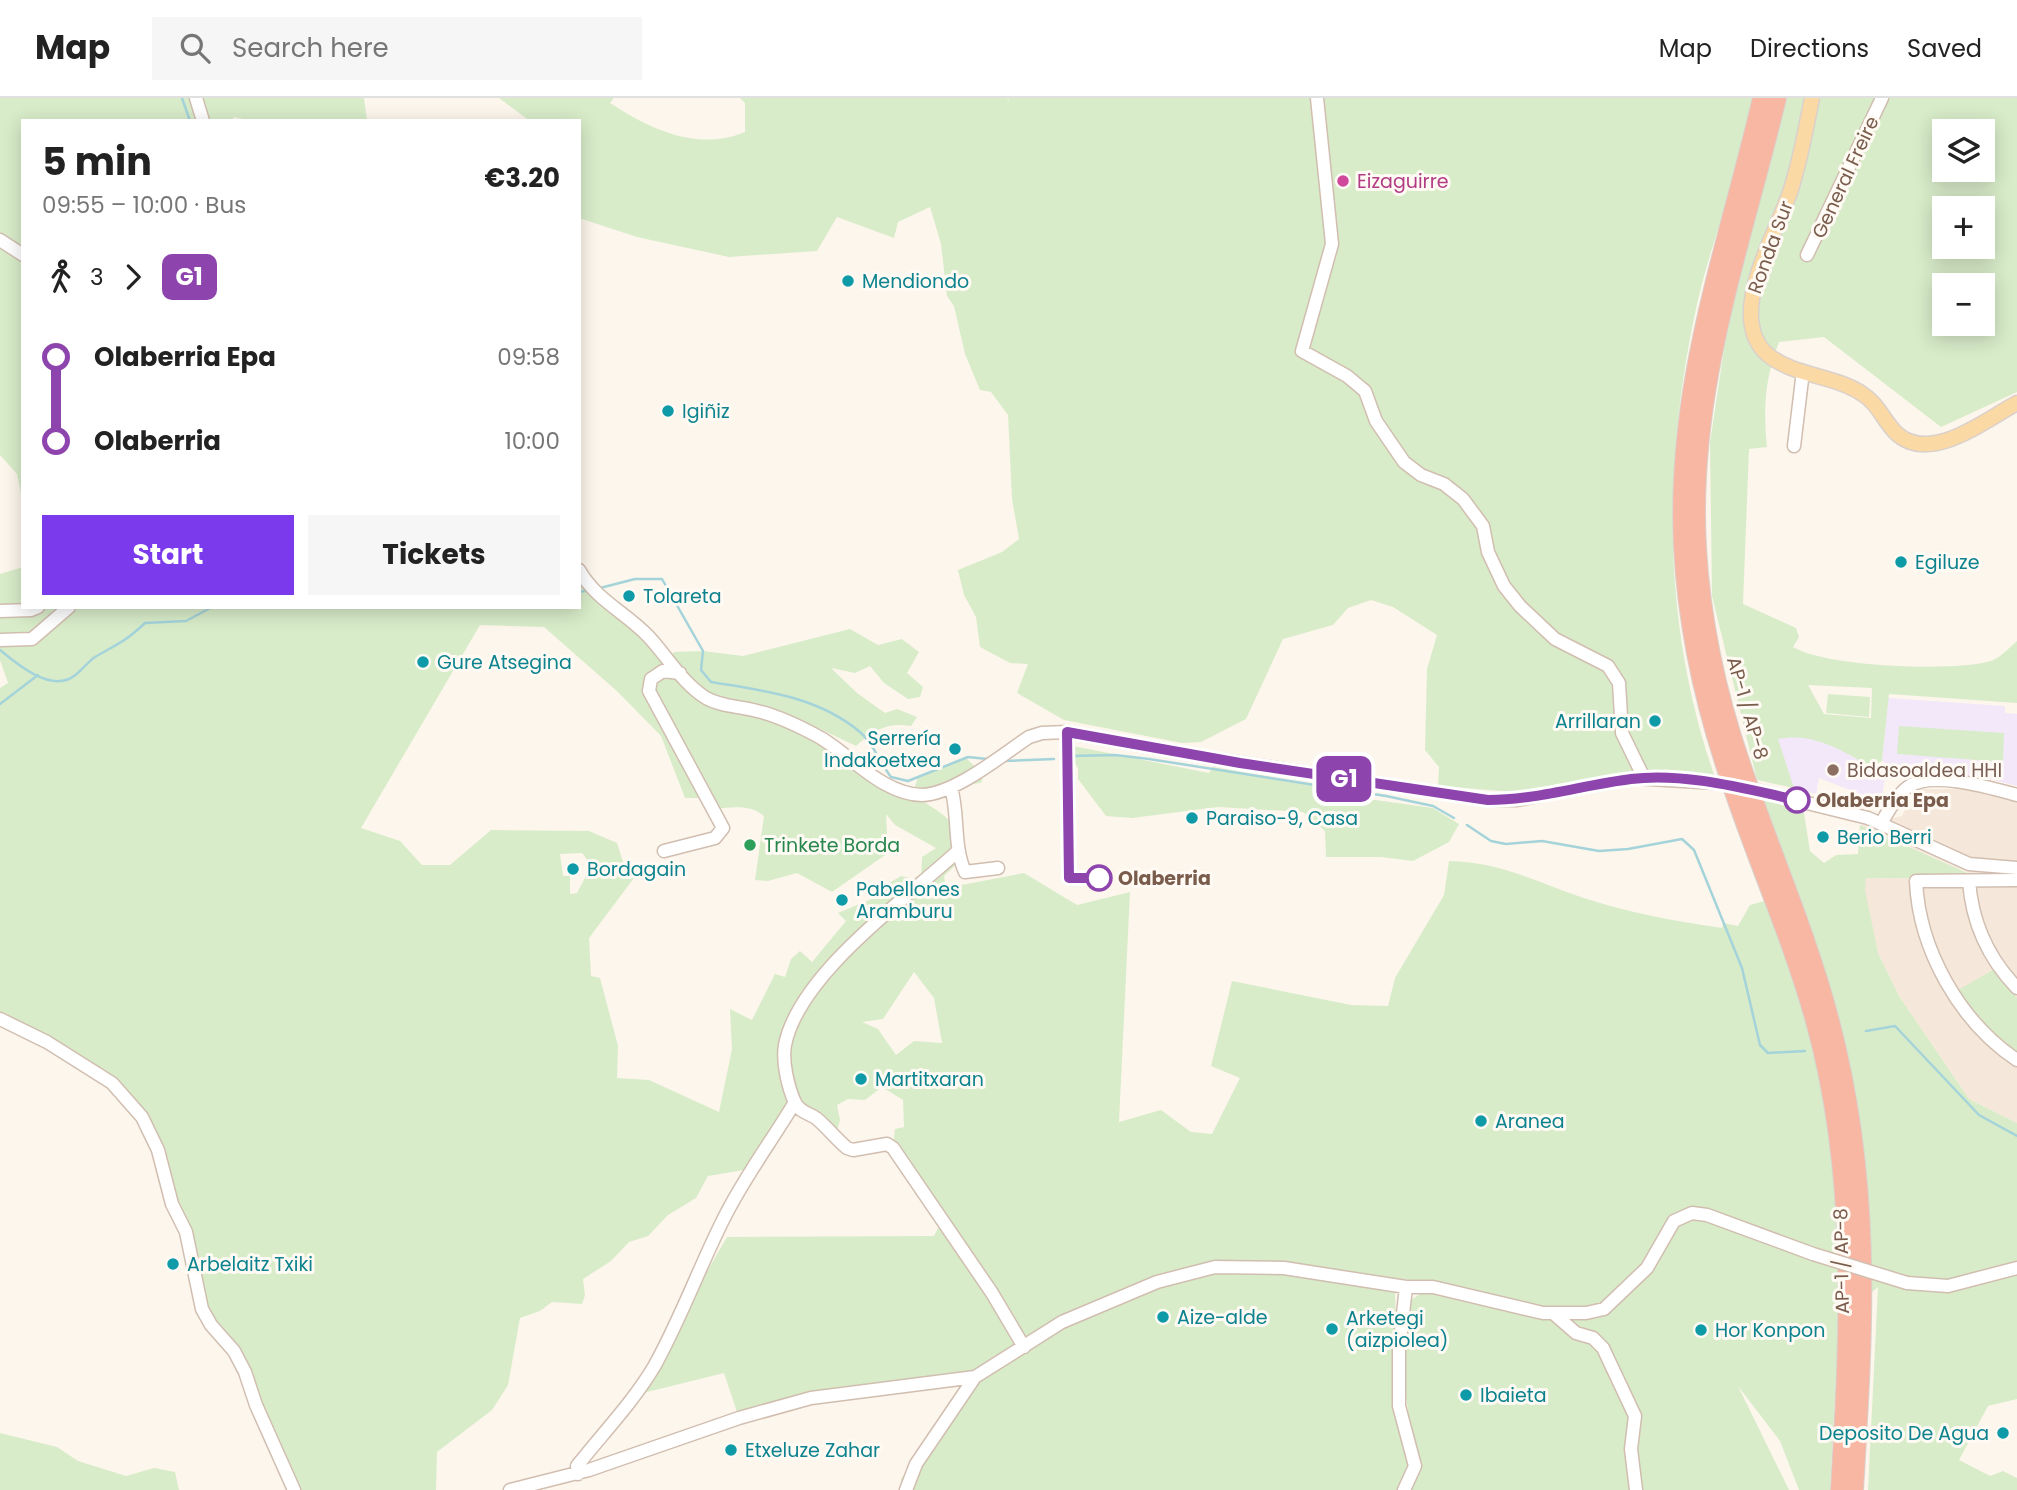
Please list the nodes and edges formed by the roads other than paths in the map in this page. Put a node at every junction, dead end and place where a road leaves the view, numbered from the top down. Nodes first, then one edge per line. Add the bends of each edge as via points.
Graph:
1 (196, 98) edge
2 (1317, 98) edge
3 (1762, 98) edge
4 (1777, 98) edge
5 (1812, 98) edge
6 (1882, 98) edge
7 (202, 119) edge
8 (0, 240) edge
9 (21, 254) edge
10 (1807, 255) dead end
11 (1803, 371) junction
12 (2017, 403) edge
13 (1794, 446) dead end
14 (581, 574) edge
15 (21, 609) edge
16 (67, 609) edge
17 (0, 611) edge
18 (0, 640) edge
19 (680, 673) junction
20 (1644, 778) junction
21 (1717, 783) dead end
22 (951, 787) junction
23 (1759, 791) dead end
24 (2017, 795) edge
25 (1881, 824) junction
26 (663, 851) dead end
27 (958, 851) junction
28 (998, 868) dead end
29 (2017, 868) edge
30 (2017, 880) edge
31 (1969, 881) junction
32 (2017, 988) edge
33 (0, 1019) edge
34 (2017, 1060) edge
35 (795, 1102) junction
36 (2017, 1268) edge
37 (1406, 1287) junction
38 (1553, 1313) junction
39 (1024, 1347) junction
40 (975, 1377) junction
41 (578, 1474) junction
42 (294, 1490) edge
43 (510, 1490) edge
44 (906, 1490) edge
45 (1404, 1490) edge
46 (1636, 1490) edge
47 (1840, 1490) edge
48 (1854, 1490) edge

1 - 7 street
2 - 20 street via 1332,244 1302,351 1365,391 1376,421 1404,462 1463,499 1483,526 1488,552 1520,606 1555,639 1608,666 1619,683 1622,733
3 - 47 highway, AP-1 / AP-8 via 1694,368 1684,452 1683,548 1689,612 1709,710 1806,989 1838,1130 1849,1275
4 - 48 highway, AP-1 / AP-8 via 1710,359 1698,453 1697,547 1703,610 1722,702 1820,984 1850,1115 1865,1274
5 - 11 main road, Ronda Sur via 1792,187 1754,285 1750,310 1752,327 1764,350 1777,361
6 - 10 street, General Freire
8 - 9 street
11 - 12 main road, Ronda Sur via 1861,393 1895,431 1920,444 1948,440
11 - 13 street
14 - 19 street via 588,586 645,633
15 - 17 street
16 - 18 street via 32,639
19 - 22 street via 705,697 790,722 901,789 926,795
19 - 26 street via 663,671 651,679 649,691 723,828 715,838
20 - 21 street
20 - 22 street via 1517,800 1488,800 1067,732 1029,737
22 - 27 street
23 - 25 street
24 - 25 street via 1927,780 1908,787
25 - 29 street via 1969,864
27 - 28 street via 965,872
27 - 35 street via 867,927 803,1004 785,1052
30 - 31 street
31 - 32 street via 1978,930 1991,956
31 - 34 street via 1916,881 1920,916 1947,983 1965,1010
33 - 42 street via 112,1083 142,1117 186,1232 202,1309 245,1372
35 - 39 street via 847,1148 887,1144 893,1148
35 - 41 street via 722,1221 655,1365 577,1466
36 - 38 street, bridge via 1948,1286 1907,1283 1692,1213 1674,1221 1647,1268 1604,1309
37 - 38 street via 1433,1287 1518,1309
37 - 39 street via 1284,1268 1215,1267 1157,1282 1062,1322
37 - 45 street via 1399,1406 1415,1466
38 - 46 street via 1603,1348 1635,1416 1631,1449
39 - 40 street
40 - 41 street via 811,1398
40 - 44 street via 916,1464
41 - 43 street

